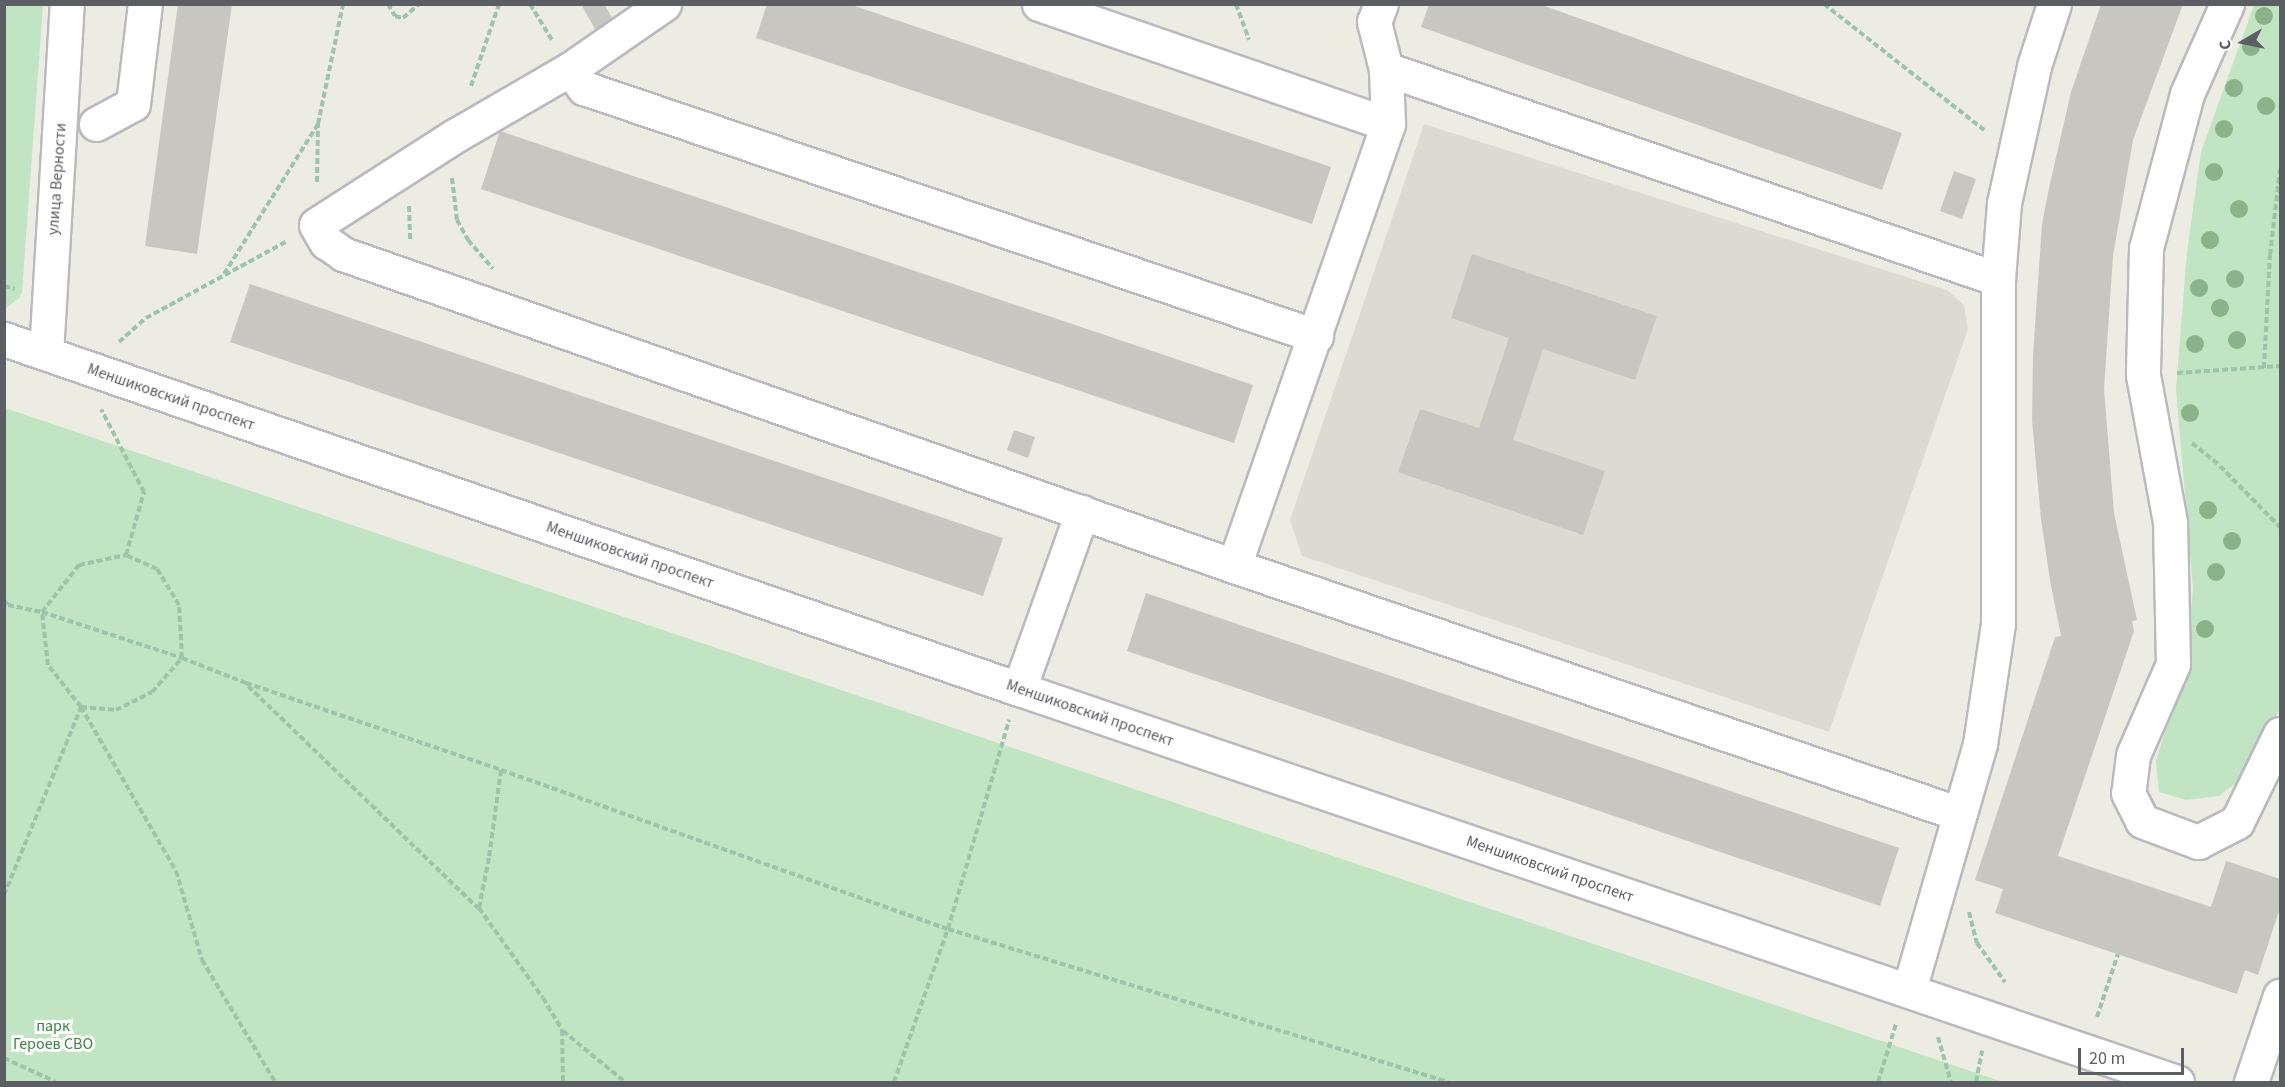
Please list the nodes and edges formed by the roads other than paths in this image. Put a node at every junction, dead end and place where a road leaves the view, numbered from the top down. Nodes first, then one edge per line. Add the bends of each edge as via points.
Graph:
1 (68, 4) edge
2 (145, 4) edge
3 (664, 4) edge
4 (1039, 4) edge
5 (1381, 4) edge
6 (2054, 4) edge
7 (2227, 4) edge
8 (570, 69) junction
9 (1386, 69) junction
10 (96, 124) dead end
11 (1388, 124) junction
12 (1998, 279) junction
13 (1316, 336) junction
14 (4, 339) edge
15 (46, 353) junction
16 (1082, 512) junction
17 (1234, 566) junction
18 (1019, 689) junction
19 (2280, 734) edge
20 (1960, 814) junction
21 (2280, 996) edge
22 (1903, 1004) junction
23 (2172, 1082) edge
24 (2251, 1083) edge

1 - 15 street, улица Верности
2 - 10 street via 133,104
3 - 8 street
4 - 11 street
5 - 9 street via 1374,22
6 - 12 street via 2034,66 2004,203
7 - 19 street via 2187,94 2146,248 2143,375 2170,522 2173,664 2133,756 2128,793 2142,821 2198,842 2237,822
8 - 13 street via 584,88
8 - 16 street via 456,135 316,225 326,242 343,254
9 - 11 street
9 - 12 street
11 - 13 street
12 - 20 street via 1998,624 1980,744
13 - 17 street
14 - 15 street, Меншиковский проспект
15 - 18 street, Меншиковский проспект
16 - 17 street
16 - 18 street
17 - 20 street
18 - 22 street, Меншиковский проспект
20 - 22 street
21 - 24 street
22 - 23 street, Меншиковский проспект

